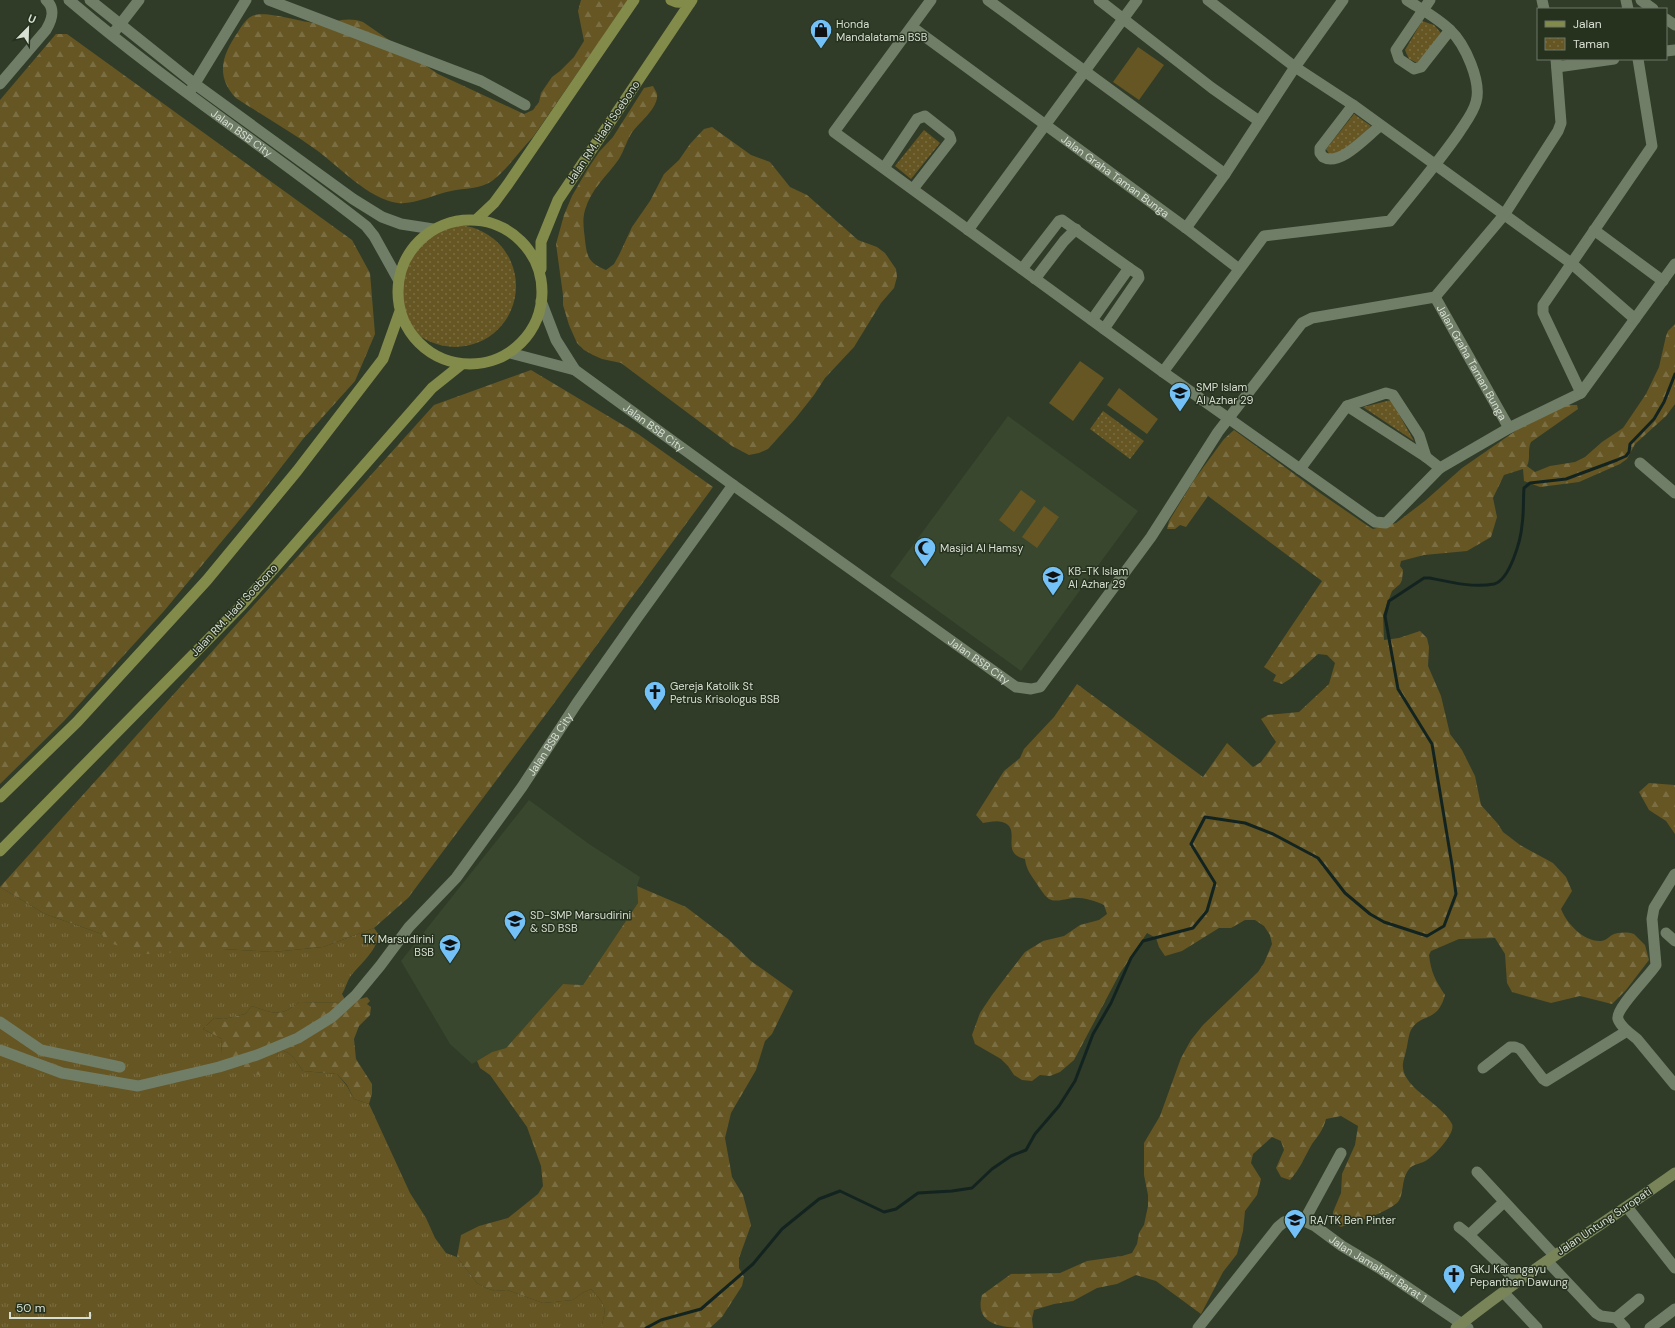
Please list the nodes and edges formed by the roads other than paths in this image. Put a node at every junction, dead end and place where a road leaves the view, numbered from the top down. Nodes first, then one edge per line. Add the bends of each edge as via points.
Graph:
1 (46, 0) edge
2 (69, 0) edge
3 (90, 0) edge
4 (139, 0) edge
5 (246, 0) edge
6 (269, 0) edge
7 (634, 0) edge
8 (671, 0) edge
9 (931, 0) edge
10 (988, 0) edge
11 (1099, 0) edge
12 (1137, 0) edge
13 (1208, 0) edge
14 (1344, 0) edge
15 (1407, 0) edge
16 (1430, 0) edge
17 (1641, 0) edge
18 (690, 1) edge
19 (1652, 8) edge
20 (1422, 10) junction
21 (1123, 18) junction
22 (1667, 19) edge
23 (120, 25) junction
24 (1675, 25) edge
25 (912, 27) junction
26 (1450, 30) junction
27 (111, 36) junction
28 (1600, 60) edge
29 (1638, 60) edge
30 (1556, 63) edge
31 (1295, 67) junction
32 (1085, 71) junction
33 (0, 84) edge
34 (192, 89) junction
35 (525, 105) dead end
36 (1353, 105) junction
37 (1259, 121) junction
38 (1045, 125) junction
39 (1380, 126) junction
40 (1435, 166) junction
41 (884, 168) junction
42 (1225, 174) junction
43 (913, 189) junction
44 (1504, 215) junction
45 (476, 220) junction
46 (1186, 228) junction
47 (433, 229) junction
48 (1076, 229) junction
49 (968, 230) junction
50 (1594, 230) junction
51 (1571, 264) junction
52 (1675, 264) edge
53 (1129, 268) junction
54 (1022, 269) junction
55 (1239, 269) junction
56 (541, 273) junction
57 (1035, 278) junction
58 (398, 279) junction
59 (1663, 281) junction
60 (1435, 297) junction
61 (541, 301) junction
62 (400, 311) junction
63 (1635, 319) junction
64 (1092, 320) junction
65 (1104, 329) junction
66 (510, 353) junction
67 (462, 364) junction
68 (574, 370) junction
69 (1163, 372) junction
70 (1581, 393) junction
71 (1347, 406) junction
72 (1229, 419) junction
73 (1509, 428) junction
74 (1426, 457) junction
75 (1640, 463) dead end
76 (1440, 468) junction
77 (1300, 469) junction
78 (733, 485) junction
79 (1675, 493) edge
80 (0, 797) edge
81 (0, 851) edge
82 (1675, 874) edge
83 (1666, 933) dead end
84 (1675, 941) edge
85 (0, 1022) edge
86 (1627, 1031) junction
87 (0, 1050) edge
88 (41, 1050) junction
89 (120, 1067) dead end
90 (1483, 1068) dead end
91 (62, 1073) junction
92 (1675, 1085) edge
93 (1341, 1153) dead end
94 (1477, 1172) dead end
95 (1674, 1177) edge
96 (1504, 1202) junction
97 (1627, 1207) junction
98 (1304, 1221) junction
99 (1459, 1228) dead end
100 (1469, 1235) junction
101 (1550, 1258) junction
102 (1675, 1268) edge
103 (1518, 1282) junction
104 (1504, 1293) junction
105 (1639, 1299) dead end
106 (1675, 1310) edge
107 (1616, 1318) junction
108 (1462, 1327) edge
109 (1198, 1328) edge
110 (1536, 1328) edge
111 (1626, 1328) edge
112 (1650, 1328) edge

1 - 33 street via 52,9 51,21
2 - 27 street, Jalan BSB City
3 - 23 street, Jalan BSB City
4 - 23 street
5 - 34 street
6 - 35 street via 474,78
7 - 45 main road via 512,178
8 - 18 main road
9 - 25 street, Jalan Graha Taman Bunga
10 - 32 street
11 - 21 street
12 - 21 street
13 - 31 street
14 - 31 street
15 - 20 street
16 - 20 street
17 - 19 street
18 - 56 main road, Jalan RM. Hadi Soebono via 558,200 541,242
20 - 26 street
20 - 26 street via 1396,50 1399,59 1404,63 1414,69 1421,67
21 - 32 street
21 - 37 street via 1212,88
22 - 24 street
23 - 27 street
23 - 34 street, Jalan BSB City
25 - 38 street, Jalan Graha Taman Bunga
25 - 41 street, Jalan Graha Taman Bunga via 834,132
26 - 40 street via 1465,52 1478,91 1476,103 1469,117
27 - 34 street, Jalan BSB City
28 - 30 street, Jalan Graha Taman Bunga
29 - 50 street via 1652,146
30 - 44 street, Jalan Graha Taman Bunga via 1561,123
31 - 36 street
31 - 37 street
32 - 38 street
32 - 42 street
34 - 47 street, Jalan BSB City via 382,217 400,224
34 - 58 street, Jalan BSB City via 366,226
36 - 39 street
36 - 39 street via 1320,148 1323,157 1342,157
37 - 42 street
38 - 46 street, Jalan Graha Taman Bunga
38 - 49 street
39 - 40 street
40 - 44 street
40 - 55 street via 1388,222 1266,235
41 - 43 street, Jalan Graha Taman Bunga
41 - 43 street via 917,119 925,116 949,135 951,140
42 - 46 street
43 - 49 street, Jalan Graha Taman Bunga
44 - 51 street
44 - 60 street, Jalan Graha Taman Bunga
45 - 47 main road, Jalan RM. Hadi Soebono via 453,221
45 - 56 main road, Jalan RM. Hadi Soebono via 498,225 517,236 532,253
46 - 55 street, Jalan Graha Taman Bunga
47 - 58 main road, Jalan RM. Hadi Soebono via 416,243 407,255
48 - 53 street
48 - 54 street via 1064,220 1059,221
48 - 57 street
49 - 54 street, Jalan Graha Taman Bunga
50 - 51 street
50 - 59 street
51 - 63 street
51 - 70 street via 1543,305 1543,310
52 - 59 street, Jalan Graha Taman Bunga
53 - 64 street
53 - 65 street via 1139,278
54 - 57 street, Jalan Graha Taman Bunga
55 - 69 street
56 - 61 main road, Jalan RM. Hadi Soebono
57 - 64 street, Jalan Graha Taman Bunga
58 - 62 main road, Jalan RM. Hadi Soebono via 397,296
59 - 63 street, Jalan Graha Taman Bunga
60 - 72 street, Jalan Graha Taman Bunga via 1307,320 1302,323
60 - 73 street, Jalan Graha Taman Bunga
61 - 66 main road, Jalan RM. Hadi Soebono via 540,314 531,332
61 - 68 street, Jalan BSB City via 556,340
62 - 67 main road, Jalan RM. Hadi Soebono via 408,331 423,347 441,358
62 - 80 main road, Jalan RM. Hadi Soebono via 383,358 287,483 207,580 77,722
63 - 70 street, Jalan Graha Taman Bunga
64 - 65 street, Jalan Graha Taman Bunga
65 - 69 street, Jalan Graha Taman Bunga
66 - 67 main road, Jalan RM. Hadi Soebono via 483,363
66 - 68 street, Jalan BSB City
67 - 81 main road, Jalan RM. Hadi Soebono via 432,388 242,605
68 - 78 street, Jalan BSB City
69 - 72 street, Jalan Graha Taman Bunga
70 - 73 street, Jalan Graha Taman Bunga
71 - 74 street
71 - 74 street via 1386,393 1392,395 1419,435
71 - 77 street
72 - 77 street, Jalan Graha Taman Bunga
72 - 78 street, Jalan BSB City via 1146,543 1040,687 1031,689 1016,687
73 - 76 street, Jalan Graha Taman Bunga
74 - 76 street
75 - 79 street
76 - 77 street, Jalan Graha Taman Bunga via 1386,523 1370,519
78 - 91 street, Jalan BSB City via 456,878 409,927 356,994 332,1017 298,1038 257,1056 138,1086
82 - 86 street via 1654,908 1652,919 1655,967 1622,1007 1618,1016
83 - 84 street
85 - 88 street
86 - 90 street via 1546,1081 1520,1049 1515,1047 1510,1047
86 - 92 street via 1637,1039
87 - 91 street, Jalan BSB City
88 - 89 street
88 - 91 street
93 - 98 street
94 - 96 street
95 - 97 main road, Jalan Untung Suropati
96 - 100 street
96 - 101 street
97 - 101 main road, Jalan Untung Suropati
97 - 102 street
98 - 108 street, Jalan Jamalsari Barat 1 via 1379,1268
98 - 109 street via 1284,1222 1278,1227
99 - 100 street
100 - 103 street
101 - 103 main road, Jalan Untung Suropati
101 - 107 street via 1596,1313
103 - 104 main road, Jalan Untung Suropati
104 - 108 main road, Jalan Untung Suropati
104 - 110 street
105 - 107 street
106 - 112 street
107 - 111 street

